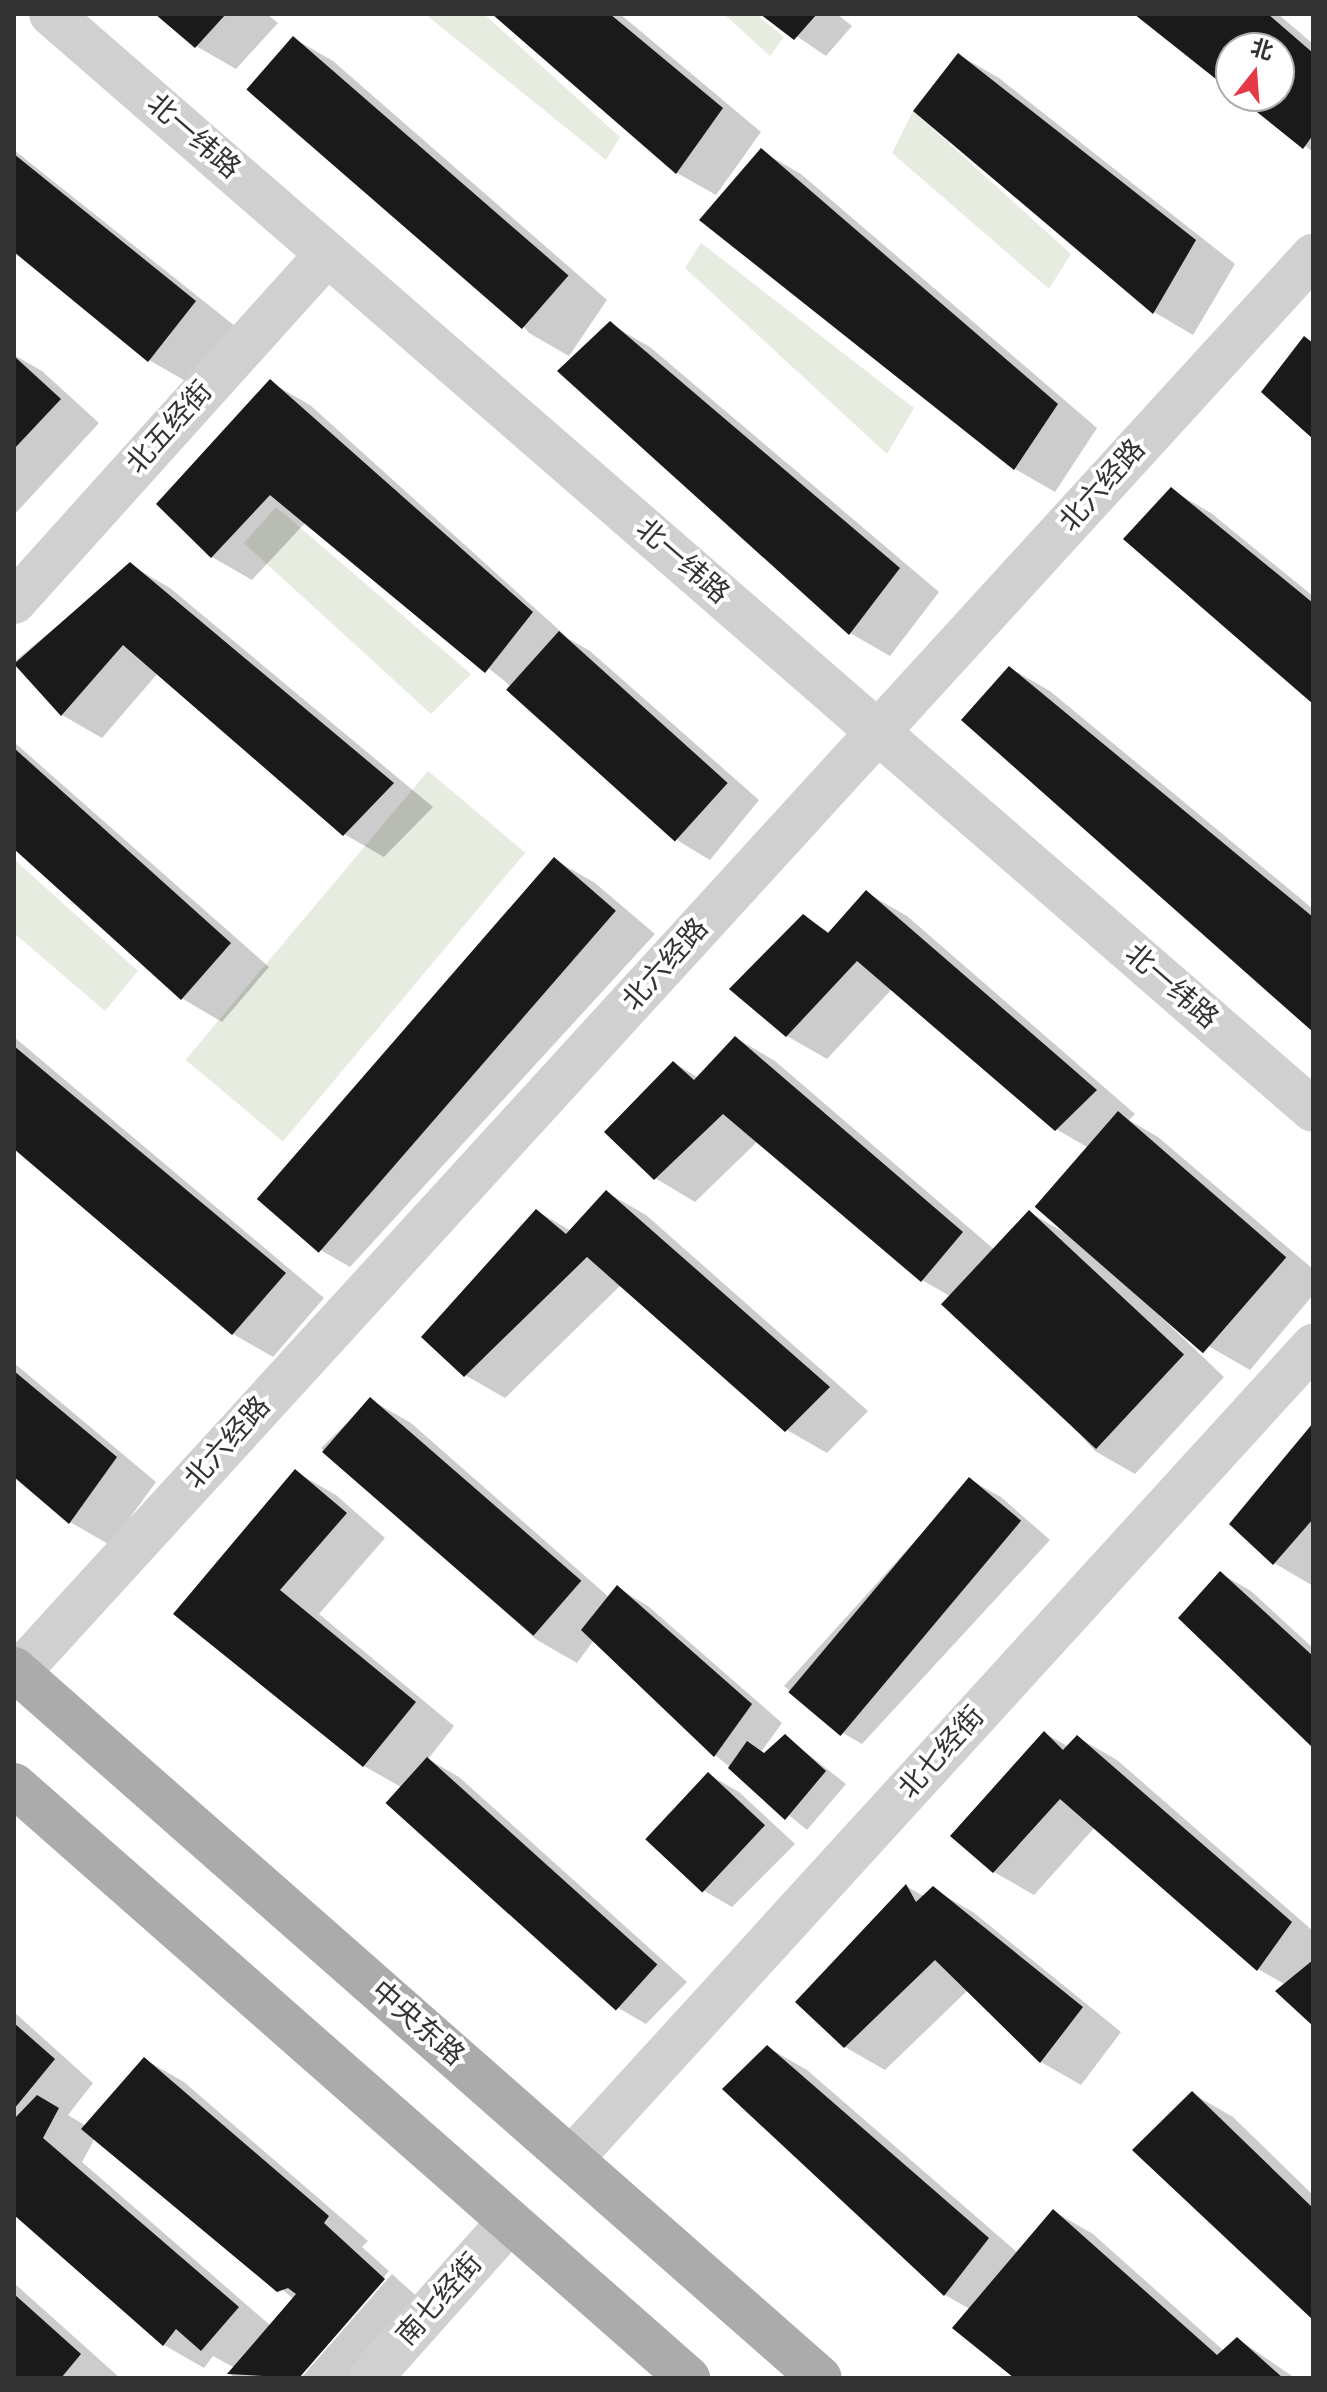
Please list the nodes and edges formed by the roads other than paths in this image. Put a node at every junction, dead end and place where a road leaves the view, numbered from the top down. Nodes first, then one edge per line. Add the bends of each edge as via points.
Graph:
1 (51, 14) edge
2 (327, 254) junction
3 (1313, 256) edge
4 (14, 602) edge
5 (879, 733) junction
6 (1313, 1110) edge
7 (1313, 1346) edge
8 (16, 1671) edge
9 (14, 1785) edge
10 (571, 2159) junction
11 (510, 2221) junction
12 (370, 2378) edge
13 (688, 2378) edge
14 (820, 2378) edge

1 - 2 street, 北一纬路
2 - 4 street, 北五经街
2 - 5 street, 北一纬路
3 - 5 street, 北六经路
5 - 6 street, 北一纬路
5 - 8 street, 北六经路
7 - 10 street, 北七经街
8 - 10 main road, 中央东路
9 - 11 main road
10 - 14 main road, 中央东路
11 - 12 street, 南七经街
11 - 13 main road

